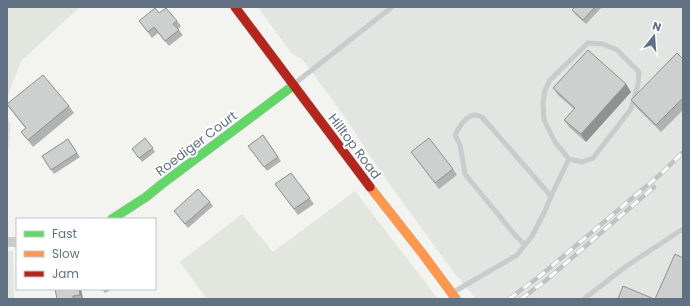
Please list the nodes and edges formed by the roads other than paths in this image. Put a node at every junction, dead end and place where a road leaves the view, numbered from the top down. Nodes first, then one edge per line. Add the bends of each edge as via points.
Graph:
1 (235, 7) edge
2 (392, 7) edge
3 (294, 85) junction
4 (569, 159) junction
5 (551, 196) junction
6 (114, 218) edge
7 (683, 229) edge
8 (525, 245) junction
9 (453, 296) edge
10 (584, 299) edge

1 - 3 main road, Hilltop Road
2 - 3 lane
3 - 6 main road, Roediger Court via 146,197
3 - 9 main road, Hilltop Road
4 - 4 lane via 555,142 544,120 545,90 550,80 588,43 602,44 617,50 638,72 636,96 631,109 593,158 582,162
4 - 5 lane
5 - 8 lane
5 - 8 lane via 482,117 469,117 458,129 455,135 460,145 465,174
7 - 10 lane via 625,267
8 - 9 lane via 516,255

